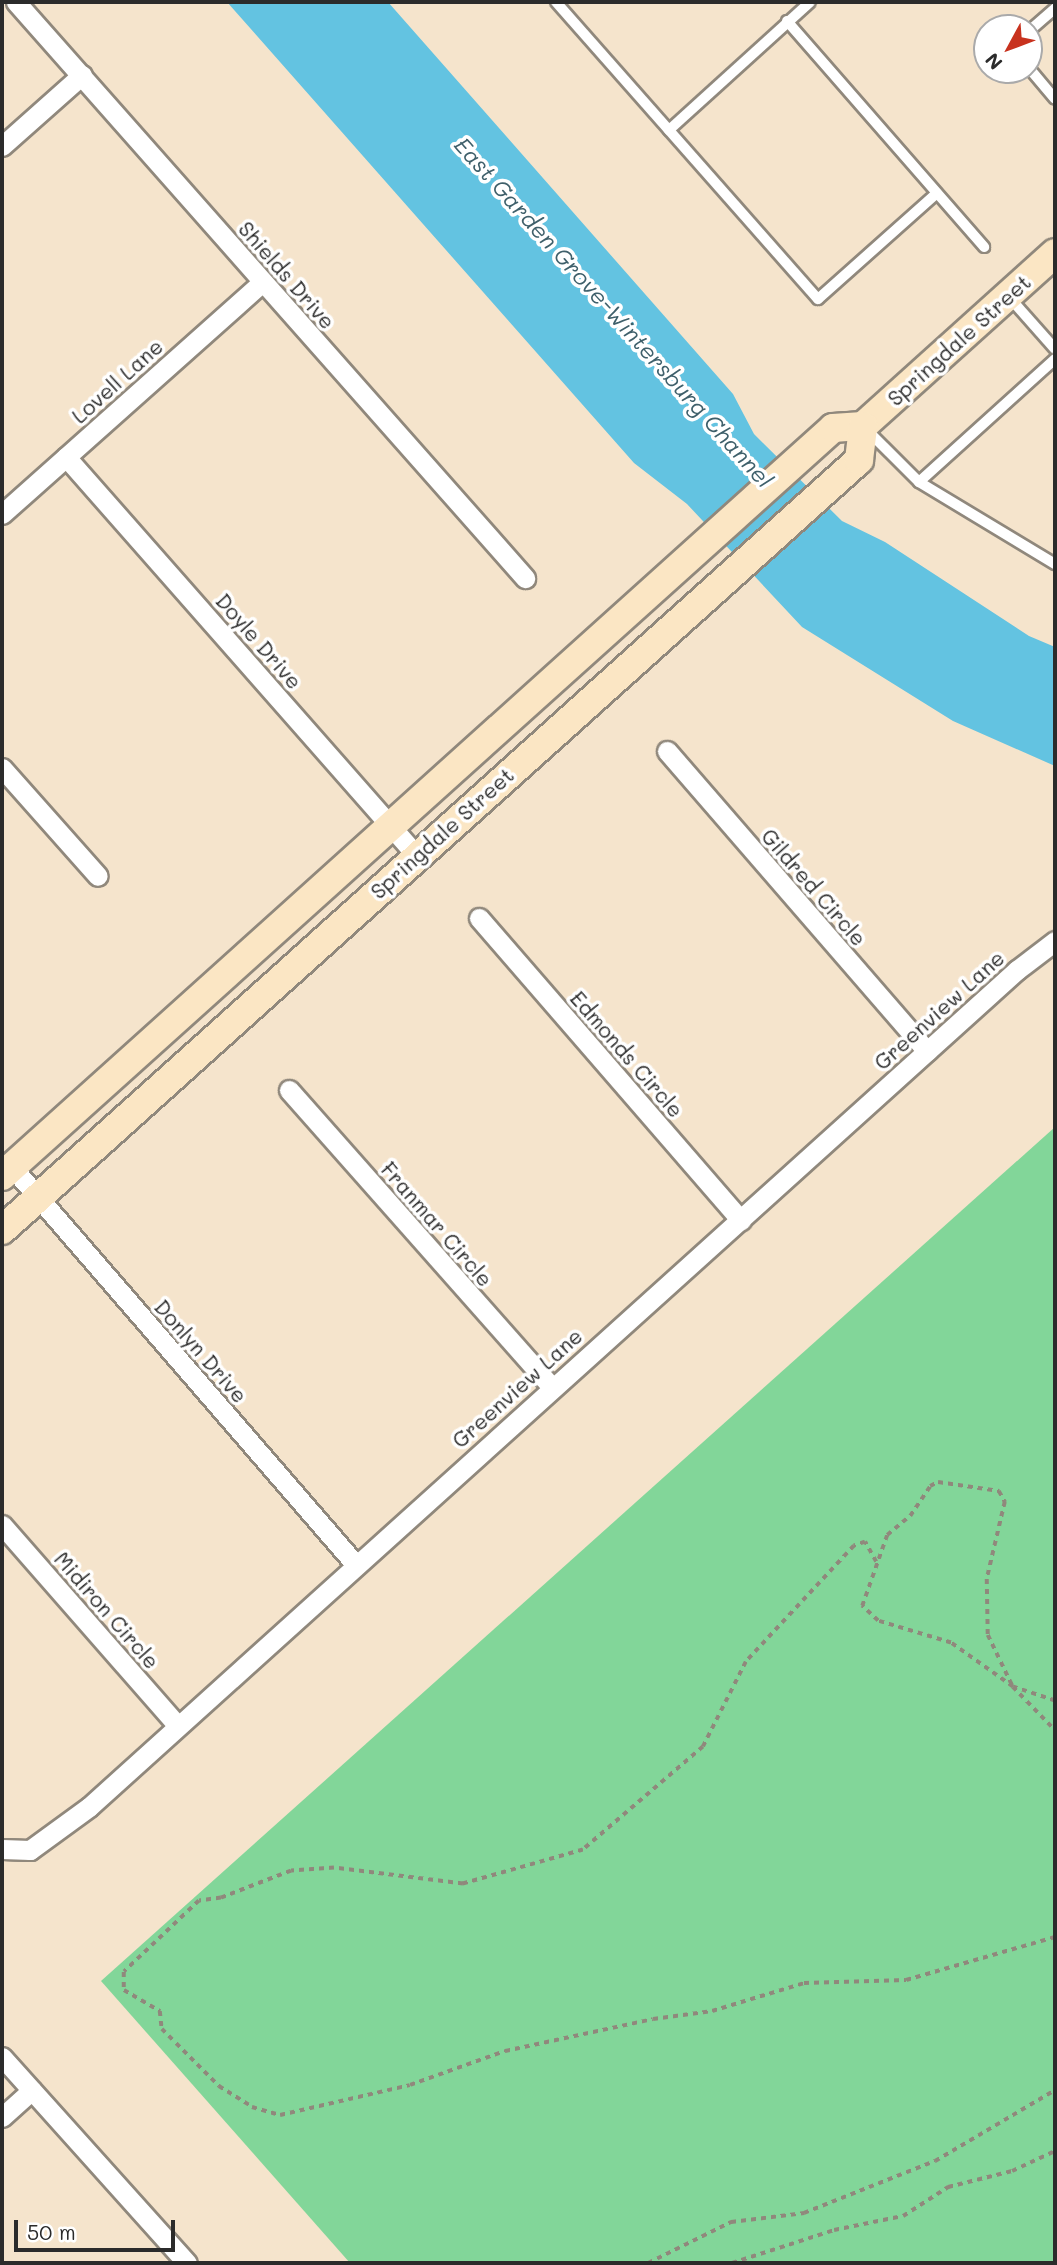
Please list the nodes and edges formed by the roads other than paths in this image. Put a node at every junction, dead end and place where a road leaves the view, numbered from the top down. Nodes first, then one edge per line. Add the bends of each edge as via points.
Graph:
1 (16, 2) edge
2 (556, 2) edge
3 (810, 2) edge
4 (787, 22) junction
5 (82, 75) junction
6 (1042, 84) edge
7 (1055, 99) edge
8 (669, 130) junction
9 (2, 146) edge
10 (937, 193) junction
11 (984, 247) dead end
12 (1055, 253) edge
13 (262, 282) junction
14 (1007, 295) junction
15 (1055, 349) edge
16 (1055, 359) edge
17 (863, 426) junction
18 (66, 457) junction
19 (919, 482) junction
20 (2, 514) edge
21 (1055, 565) edge
22 (525, 578) dead end
23 (667, 751) dead end
24 (2, 768) edge
25 (390, 825) junction
26 (416, 856) junction
27 (99, 876) dead end
28 (479, 918) dead end
29 (1055, 941) edge
30 (927, 1051) junction
31 (289, 1090) dead end
32 (7, 1172) edge
33 (38, 1198) junction
34 (741, 1220) junction
35 (2, 1230) edge
36 (552, 1387) junction
37 (2, 1525) edge
38 (356, 1565) junction
39 (177, 1725) junction
40 (2, 1849) edge
41 (2, 2057) edge
42 (32, 2090) junction
43 (2, 2117) edge
44 (187, 2263) edge

1 - 5 street, Shields Drive
2 - 8 lane
3 - 4 lane
4 - 8 lane
4 - 10 lane
5 - 9 street
5 - 13 street, Shields Drive
6 - 7 lane
8 - 10 lane via 818,299
10 - 11 lane
12 - 14 main road, Springdale Street
13 - 18 street, Lovell Lane
13 - 22 street, Shields Drive
14 - 15 lane
14 - 17 main road, Springdale Street
16 - 19 lane
17 - 19 lane
17 - 25 main road, Springdale Street via 833,428
17 - 26 main road, Springdale Street via 859,460
18 - 20 street, Lovell Lane
18 - 25 street, Doyle Drive
19 - 21 lane
23 - 30 street, Gildred Circle
24 - 27 street
25 - 26 street, Doyle Drive
25 - 32 main road, Springdale Street
26 - 33 main road, Springdale Street
28 - 34 street, Edmonds Circle
29 - 30 street, Greenview Lane
30 - 34 street, Greenview Lane
31 - 36 street, Franmar Circle
32 - 33 street, Donlyn Drive
33 - 35 main road, Springdale Street
33 - 38 street, Donlyn Drive
34 - 36 street, Greenview Lane
36 - 38 street, Greenview Lane
37 - 39 street, Midiron Circle
38 - 39 street, Greenview Lane
39 - 40 street, Greenview Lane via 60,1829 30,1850
41 - 42 street
42 - 43 street
42 - 44 street

